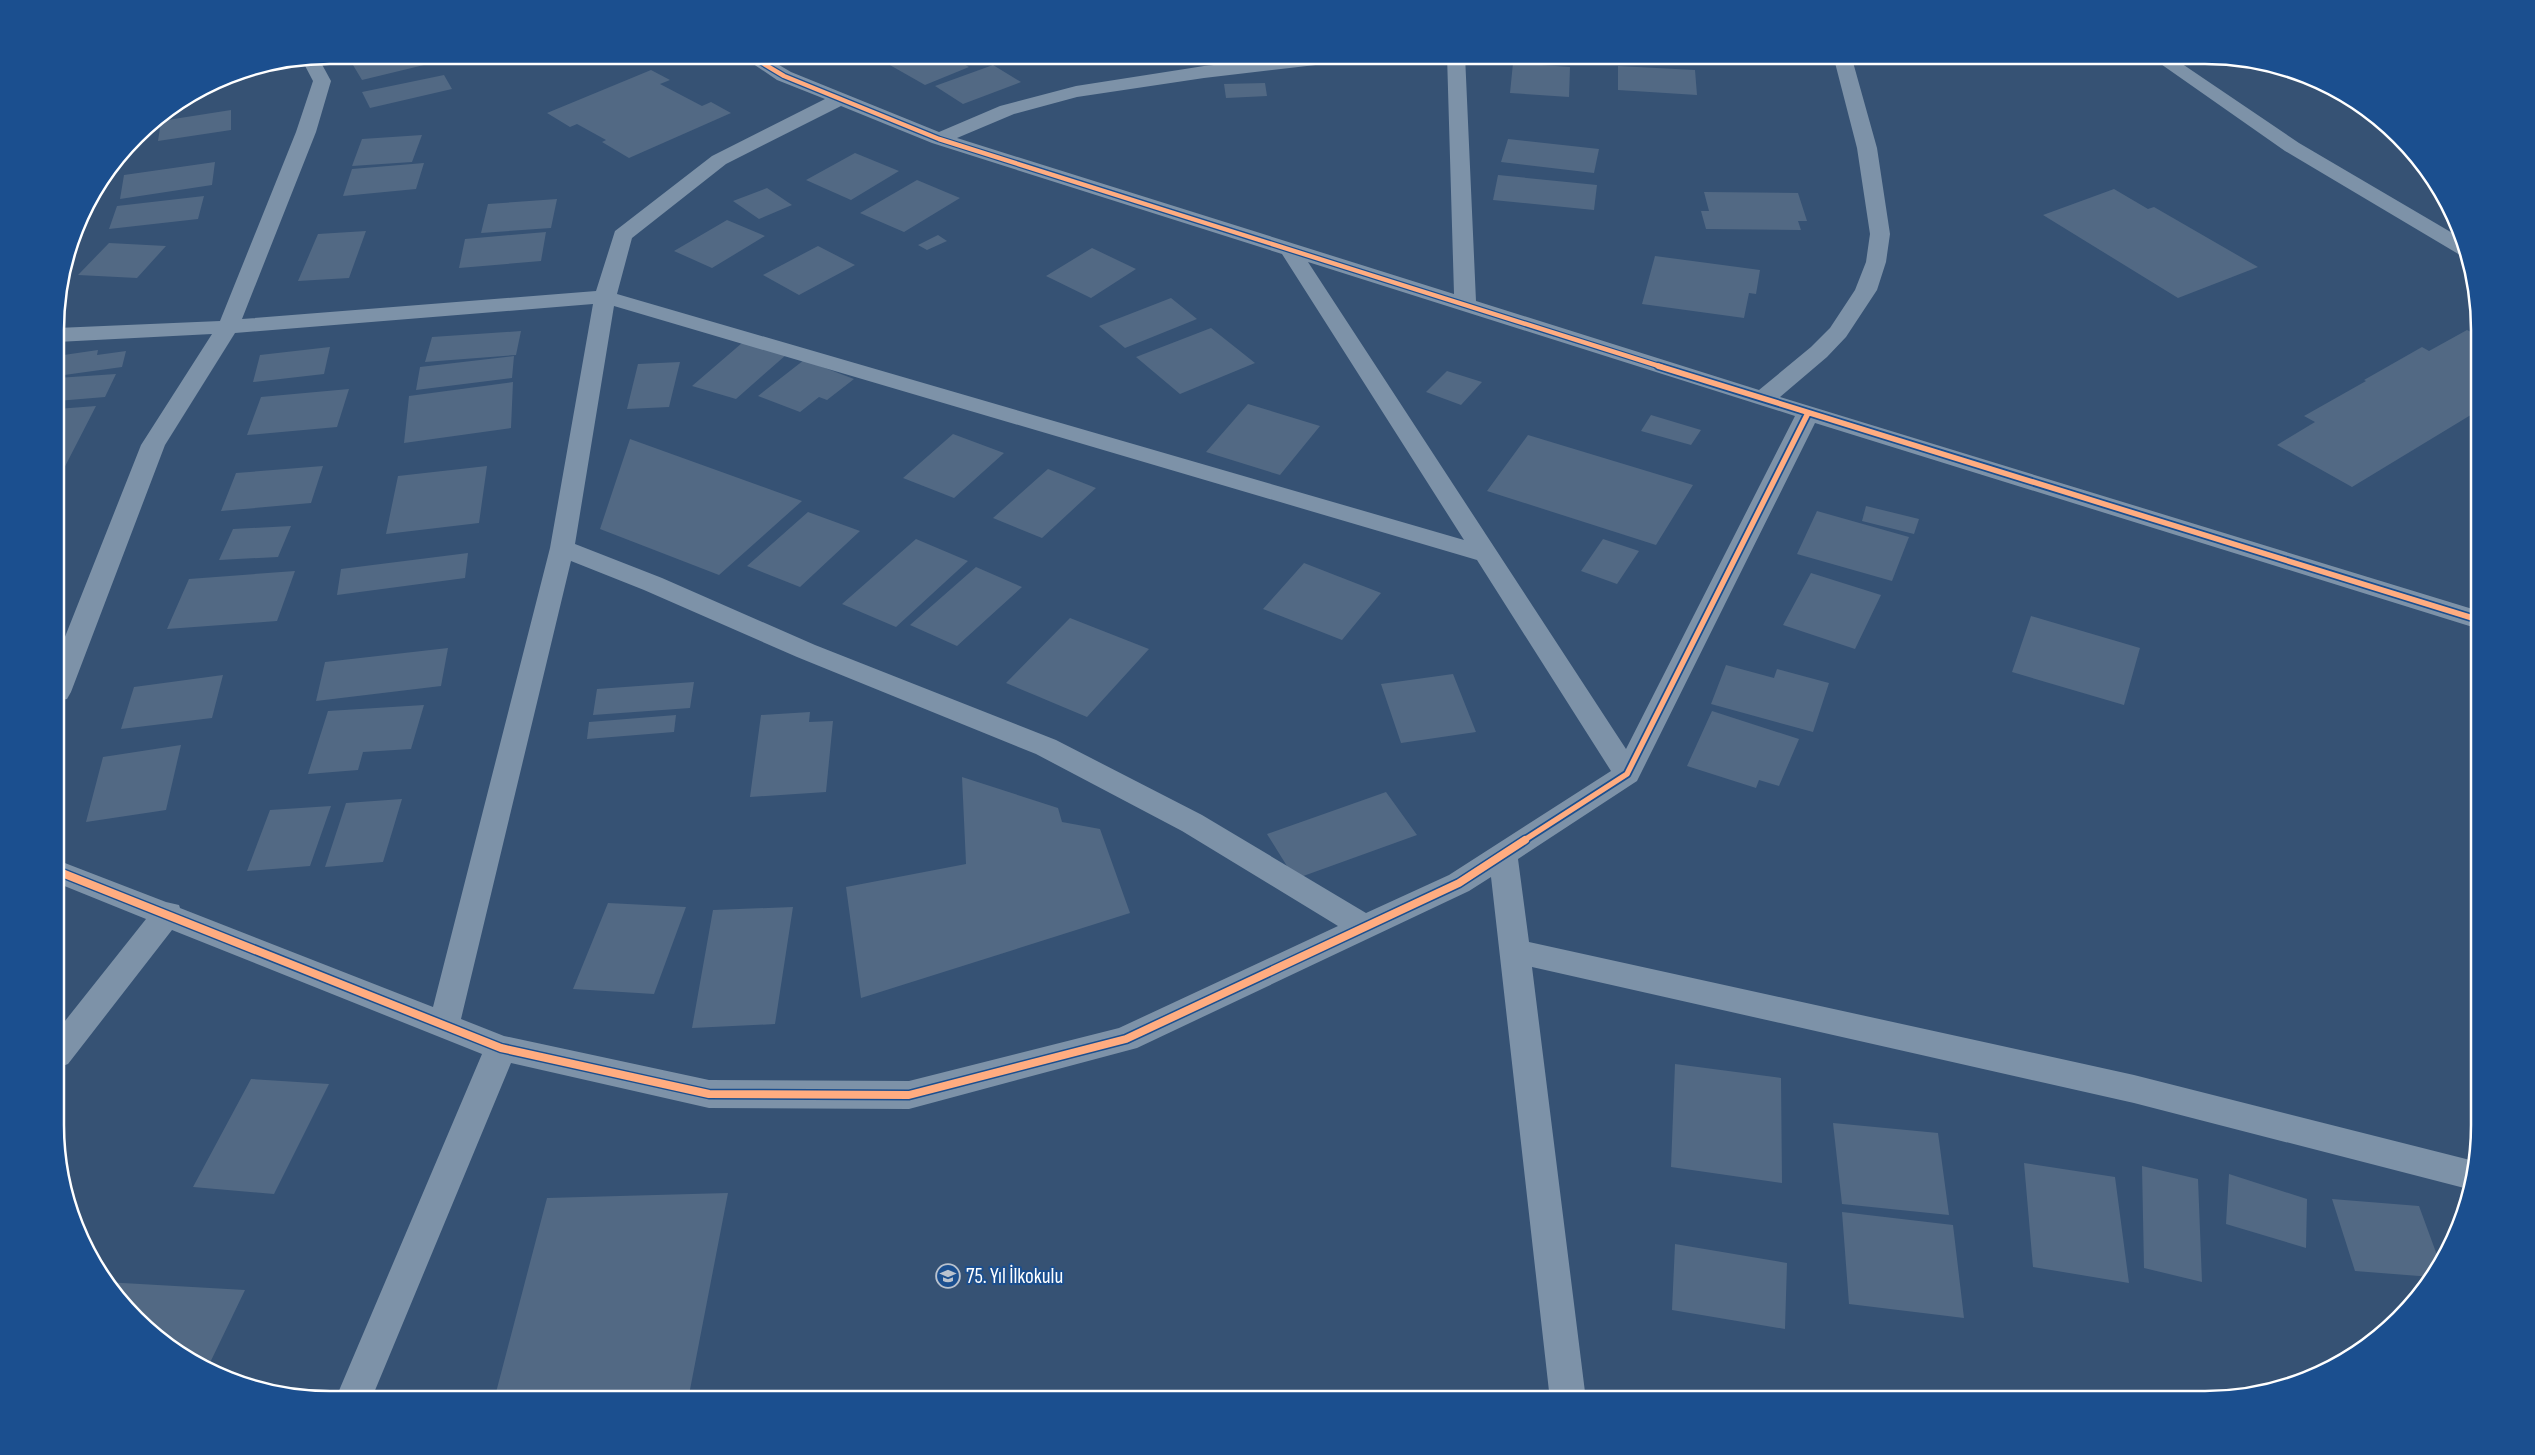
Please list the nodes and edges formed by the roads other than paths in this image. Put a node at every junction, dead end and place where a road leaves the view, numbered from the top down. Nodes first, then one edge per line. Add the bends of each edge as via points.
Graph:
1 (313, 64) edge
2 (763, 64) edge
3 (1277, 64) edge
4 (1456, 64) edge
5 (1844, 64) edge
6 (2170, 64) edge
7 (841, 99) junction
8 (939, 139) junction
9 (2457, 245) edge
10 (1290, 250) junction
11 (605, 297) junction
12 (1466, 305) junction
13 (228, 327) junction
14 (64, 335) edge
15 (1762, 399) junction
16 (1808, 413) junction
17 (562, 548) junction
18 (1487, 556) junction
19 (2471, 618) edge
20 (64, 674) edge
21 (1627, 774) junction
22 (1503, 854) junction
23 (64, 874) edge
24 (168, 913) junction
25 (1364, 927) junction
26 (1514, 951) junction
27 (444, 1025) junction
28 (64, 1046) edge
29 (501, 1048) junction
30 (2467, 1174) edge
31 (357, 1391) edge
32 (1567, 1391) edge

1 - 13 street via 322,81 306,132
2 - 7 street
3 - 8 street via 1076,92 1007,110
4 - 12 street
5 - 15 street via 1867,148 1880,234 1876,262 1866,290 1838,332
6 - 9 street via 2292,147
7 - 8 street
7 - 11 street via 719,160 622,235
8 - 10 street
10 - 12 street
10 - 18 street
11 - 13 street
11 - 17 street
11 - 18 street
12 - 15 street
13 - 14 street
13 - 20 street via 153,446
15 - 16 street
16 - 19 street
16 - 21 street
17 - 25 street via 1046,747 1192,823
17 - 27 street
18 - 21 street
21 - 22 street
22 - 25 street via 1459,883
22 - 26 street
23 - 24 street
24 - 27 street
24 - 28 street
25 - 29 street via 1126,1039 909,1094 709,1094
26 - 30 street via 2134,1089
26 - 32 street
27 - 29 street
29 - 31 street

